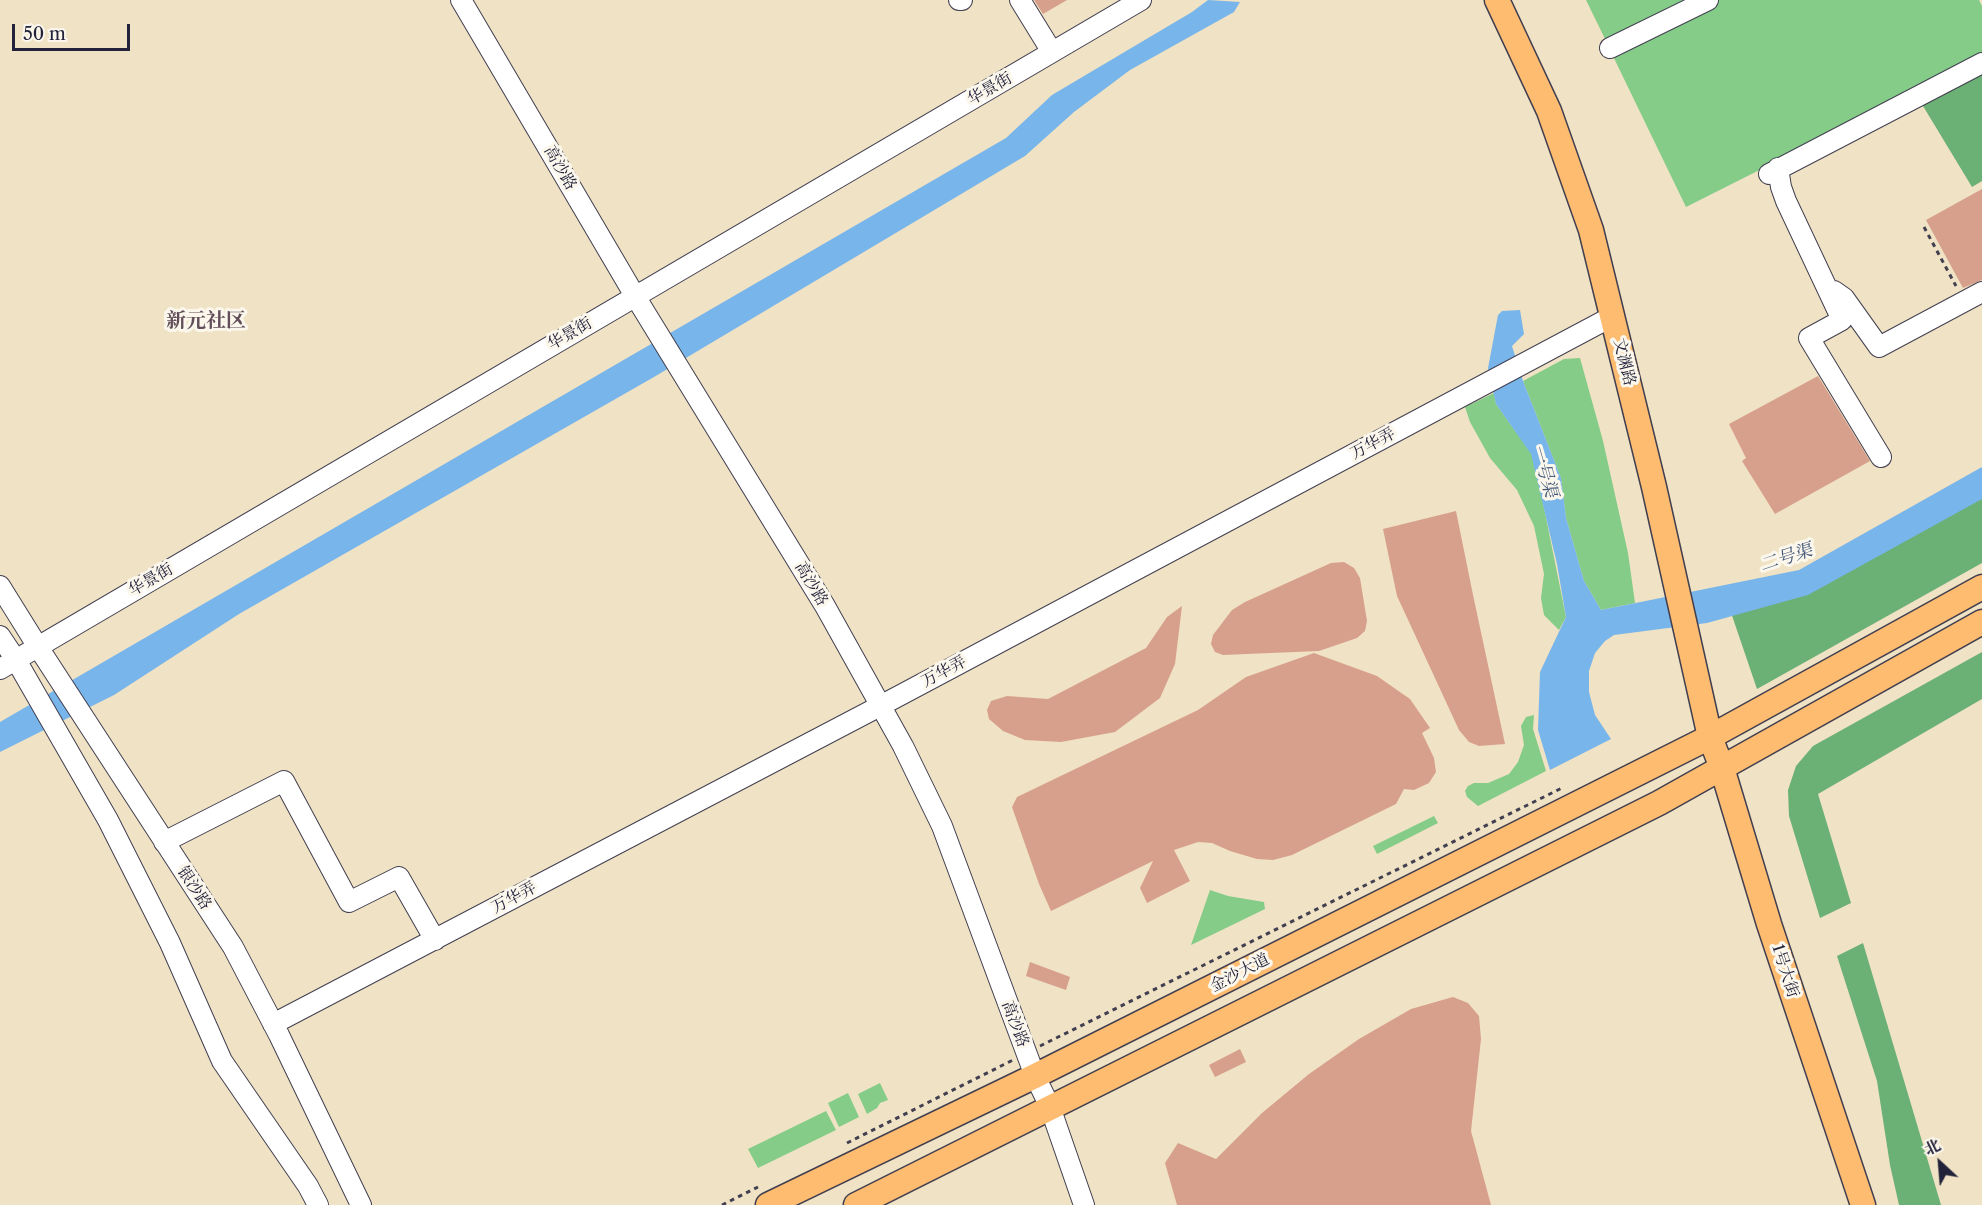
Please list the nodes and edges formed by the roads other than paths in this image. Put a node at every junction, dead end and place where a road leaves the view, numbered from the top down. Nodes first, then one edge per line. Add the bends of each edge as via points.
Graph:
1 (461, 0) edge
2 (1020, 0) edge
3 (1141, 0) edge
4 (1497, 0) edge
5 (1708, 0) edge
6 (1610, 48) dead end
7 (1052, 52) junction
8 (1982, 63) edge
9 (1828, 287) junction
10 (1982, 292) edge
11 (635, 296) junction
12 (1613, 316) junction
13 (1881, 457) dead end
14 (0, 586) edge
15 (1982, 587) edge
16 (1982, 622) edge
17 (0, 636) edge
18 (38, 647) junction
19 (8, 664) edge
20 (880, 706) junction
21 (1710, 736) junction
22 (1722, 768) junction
23 (164, 842) junction
24 (435, 940) junction
25 (273, 1024) junction
26 (1035, 1076) junction
27 (1050, 1107) junction
28 (766, 1195) edge
29 (318, 1205) edge
30 (361, 1205) edge
31 (856, 1205) edge
32 (1084, 1205) edge
33 (1863, 1205) edge

1 - 11 street, 高沙路
2 - 7 street
3 - 7 street, 华景街
4 - 12 main road, 文渊路 via 1549,111 1591,230
5 - 6 street
7 - 11 street, 华景街
8 - 9 street via 1773,171
9 - 10 street via 1844,298 1879,347
9 - 13 street via 1842,320 1809,339
11 - 18 street, 华景街
11 - 20 street, 高沙路 via 825,606
12 - 20 street, 万华弄
12 - 21 main road, 文渊路
14 - 18 street, 银沙路
15 - 21 main road, 金沙大道
16 - 22 main road
17 - 19 street
18 - 19 street, 华景街
18 - 23 street, 银沙路
19 - 29 street via 108,820 170,943 222,1061
20 - 24 street, 万华弄
20 - 26 street, 高沙路 via 942,826
21 - 22 main road, 1号大街
21 - 26 main road, 金沙大道
22 - 27 main road
22 - 33 main road, 1号大街
23 - 24 street via 284,781 349,902 399,877
23 - 25 street, 银沙路 via 233,947
24 - 25 street, 万华弄
25 - 30 street, 银沙路
26 - 27 street, 高沙路
26 - 28 main road, 金沙大道
27 - 31 main road
27 - 32 street, 高沙路

